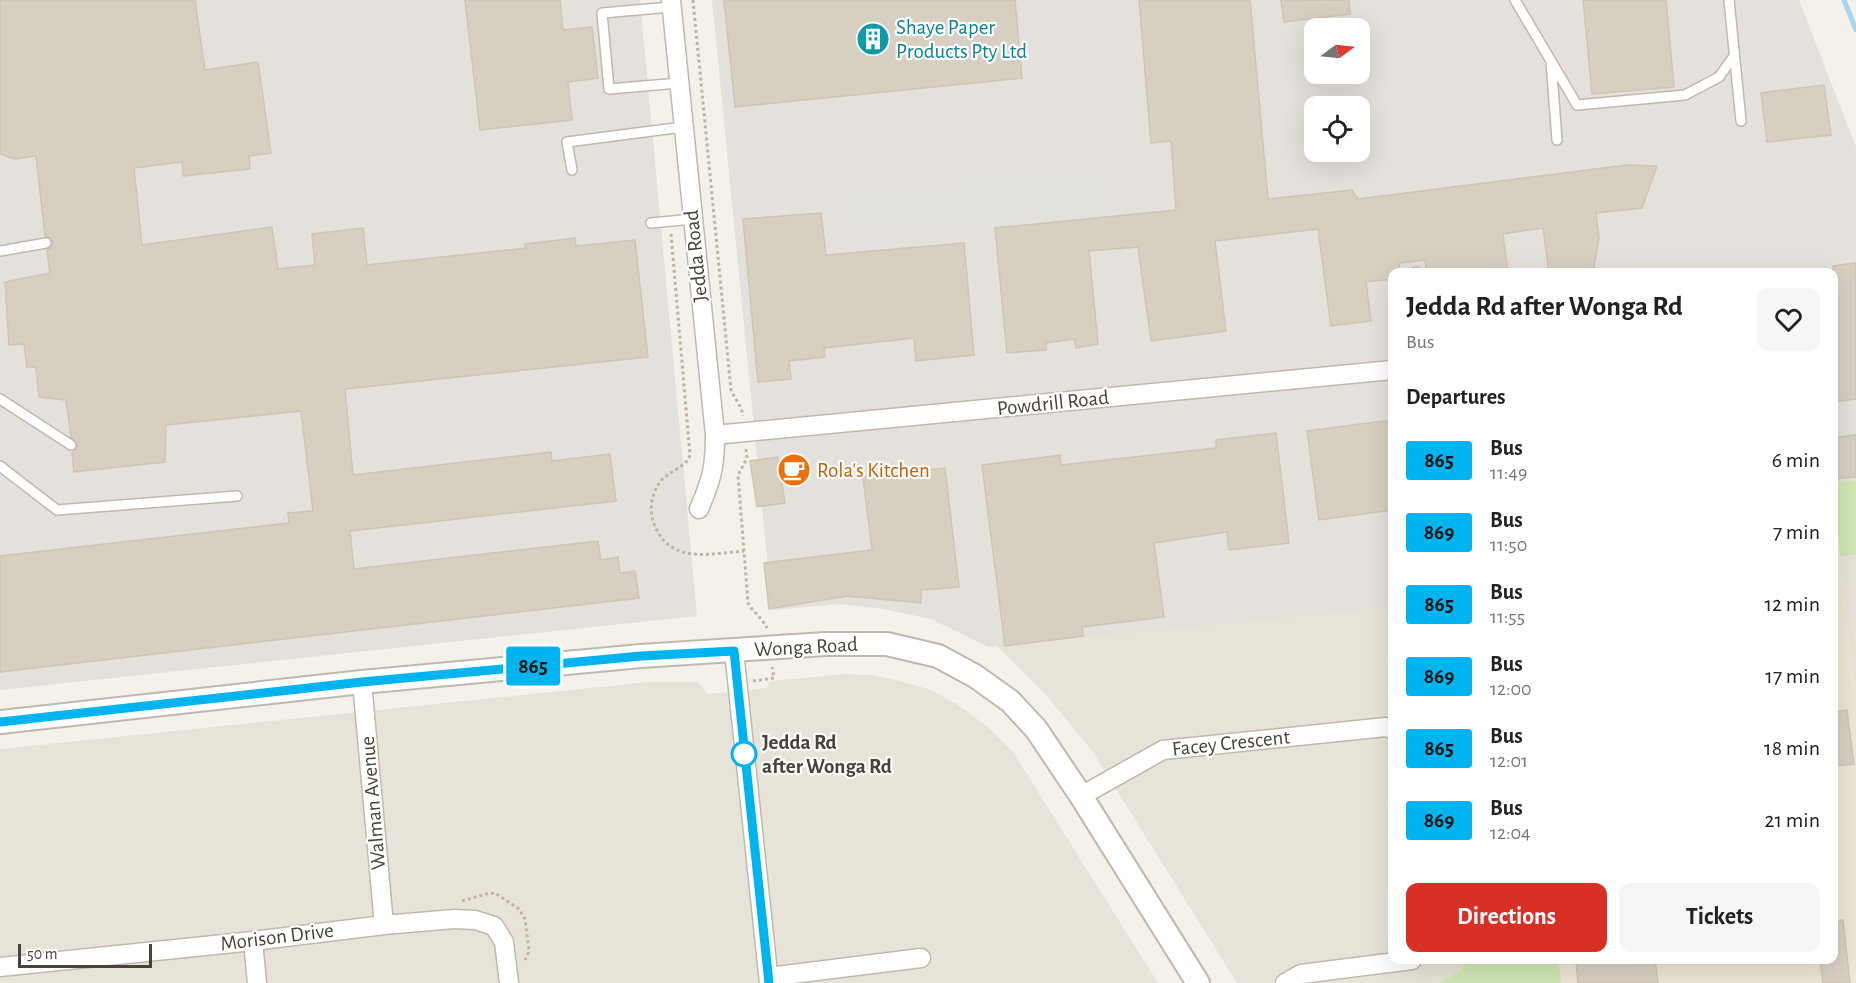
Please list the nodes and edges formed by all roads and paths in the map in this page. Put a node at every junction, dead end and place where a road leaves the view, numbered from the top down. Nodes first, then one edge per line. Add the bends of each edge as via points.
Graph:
1 (693, 0) edge
2 (1515, 0) edge
3 (1729, 0) edge
4 (671, 4) edge
5 (1734, 56) junction
6 (1551, 61) junction
7 (679, 83) junction
8 (1740, 121) dead end
9 (683, 127) junction
10 (1557, 140) dead end
11 (572, 170) dead end
12 (693, 219) junction
13 (670, 221) junction
14 (651, 223) dead end
15 (46, 243) dead end
16 (0, 250) edge
17 (1388, 370) edge
18 (0, 399) edge
19 (742, 410) dead end
20 (715, 435) junction
21 (71, 445) dead end
22 (747, 458) dead end
23 (0, 466) edge
24 (237, 496) dead end
25 (699, 509) dead end
26 (744, 550) junction
27 (767, 630) dead end
28 (734, 651) junction
29 (772, 669) dead end
30 (751, 681) dead end
31 (362, 682) junction
32 (0, 722) edge
33 (1388, 728) edge
34 (1081, 796) junction
35 (384, 925) junction
36 (253, 941) junction
37 (921, 958) dead end
38 (1388, 963) edge
39 (0, 967) edge
40 (769, 980) edge
41 (2, 983) edge
42 (257, 983) edge
43 (509, 983) edge
44 (1198, 983) edge
45 (1285, 983) edge

1 - 19 path via 731,390
2 - 6 lane
3 - 5 lane
4 - 7 street, Jedda Road
4 - 7 lane via 602,13 609,89
5 - 6 lane via 1719,77 1685,95 1577,105
5 - 8 lane
6 - 10 lane
7 - 9 street, Jedda Road
9 - 11 lane via 567,142
9 - 12 street, Jedda Road
12 - 13 lane
12 - 20 street, Jedda Road
13 - 14 lane
13 - 26 path via 690,455 655,490 652,515 662,540 678,551 701,555
15 - 16 lane
17 - 20 street, Powdrill Road
18 - 21 lane
20 - 25 street, Jedda Road via 715,464
22 - 26 path via 738,475
23 - 24 lane via 57,510
26 - 27 path via 748,603
28 - 31 street, Wonga Road
28 - 34 street, Wonga Road via 887,644 938,656 975,675 1010,701 1036,729
28 - 40 street
29 - 30 path via 774,678
31 - 32 street, Wonga Road
31 - 35 street, Walman Avenue
33 - 34 street, Facey Crescent via 1163,750
34 - 44 street, Wonga Road
35 - 36 street, Morison Drive
35 - 43 street, Morison Drive via 454,919 494,926 504,942
36 - 39 street, Morison Drive
36 - 42 street
37 - 40 street
38 - 45 street via 1300,974
39 - 41 street

